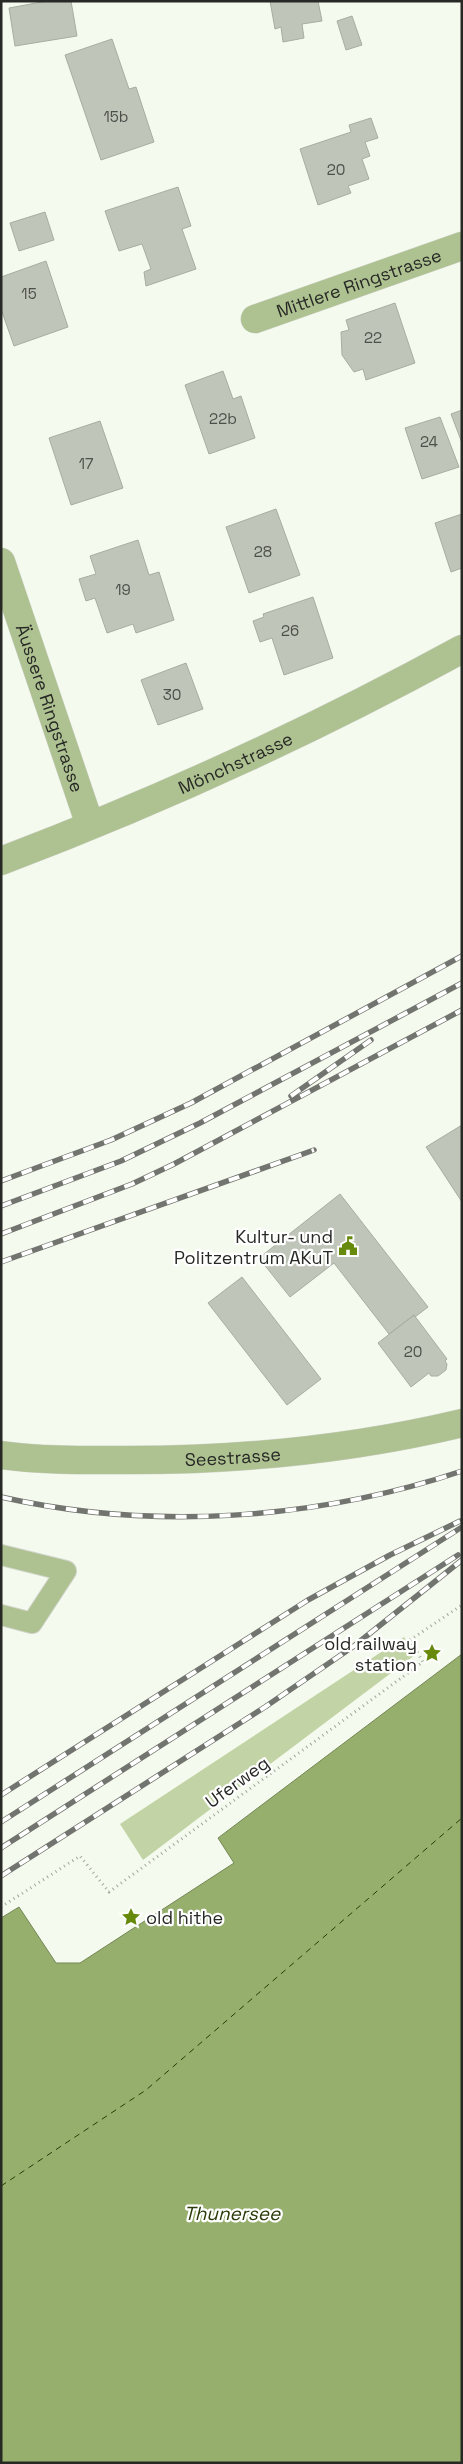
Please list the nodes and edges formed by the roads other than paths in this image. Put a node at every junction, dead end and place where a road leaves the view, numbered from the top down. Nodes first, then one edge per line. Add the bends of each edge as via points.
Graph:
1 (462, 246) edge
2 (255, 319) dead end
3 (1, 562) edge
4 (462, 649) edge
5 (90, 826) junction
6 (1, 861) edge
7 (462, 1424) edge
8 (1, 1455) edge
9 (1, 1555) edge
10 (1, 1615) edge

1 - 2 street, Mittlere Ringstrasse
3 - 5 street, Äussere Ringstrasse
4 - 5 street, Mönchstrasse via 265,748
5 - 6 street, Mönchstrasse
7 - 8 street, Seestrasse via 316,1450 242,1456 92,1460
9 - 10 lane via 66,1571 32,1623

